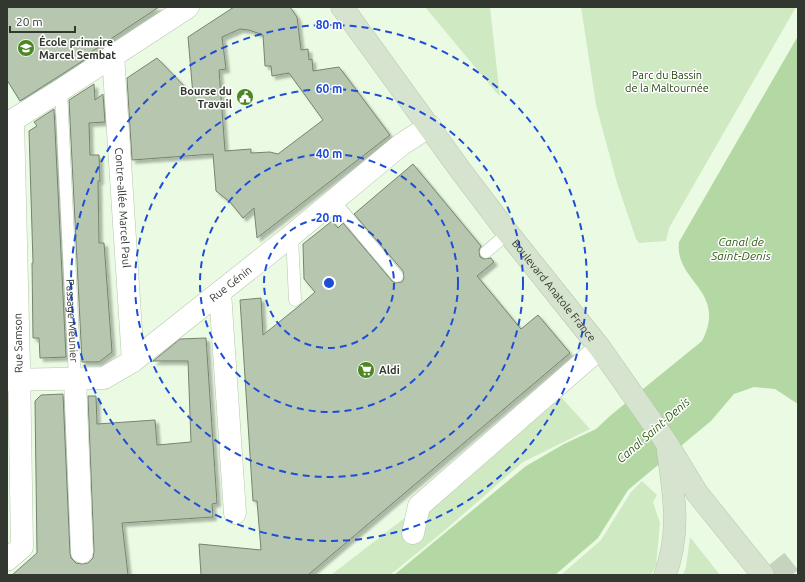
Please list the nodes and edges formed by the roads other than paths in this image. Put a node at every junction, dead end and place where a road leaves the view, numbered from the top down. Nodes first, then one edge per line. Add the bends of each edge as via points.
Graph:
1 (342, 7) edge
2 (180, 9) edge
3 (113, 55) junction
4 (61, 90) junction
5 (430, 126) junction
6 (333, 200) junction
7 (508, 233) junction
8 (292, 235) junction
9 (486, 252) dead end
10 (397, 276) dead end
11 (220, 292) junction
12 (295, 300) dead end
13 (140, 330) dead end
14 (600, 348) junction
15 (133, 361) junction
16 (75, 379) junction
17 (13, 380) edge
18 (666, 442) junction
19 (235, 513) dead end
20 (413, 533) dead end
21 (82, 552) dead end
22 (7, 560) edge
23 (665, 575) edge
24 (763, 575) edge

1 - 5 main road, Boulevard Anatole France
2 - 3 street
3 - 4 street
3 - 15 street, Contre-allée Marcel Paul
4 - 16 lane, Passage Meunier
4 - 17 street, Rue Samson via 12,120
5 - 6 street, Rue Génin via 402,144
5 - 7 main road, Boulevard Anatole France
6 - 8 street, Rue Génin
6 - 10 lane
7 - 9 lane
7 - 14 main road, Boulevard Anatole France
8 - 11 street, Rue Génin
8 - 12 lane
11 - 15 street, Rue Génin
11 - 19 street
13 - 15 lane
14 - 18 main road, Boulevard Anatole France
14 - 20 street via 419,506
15 - 16 street, Rue Génin via 104,378
16 - 17 street, Rue Génin
16 - 21 street, Passage Meunier
17 - 22 street, Rue Samson via 22,548
18 - 23 main road via 675,500 675,533
18 - 24 main road, Boulevard Anatole France via 697,493

